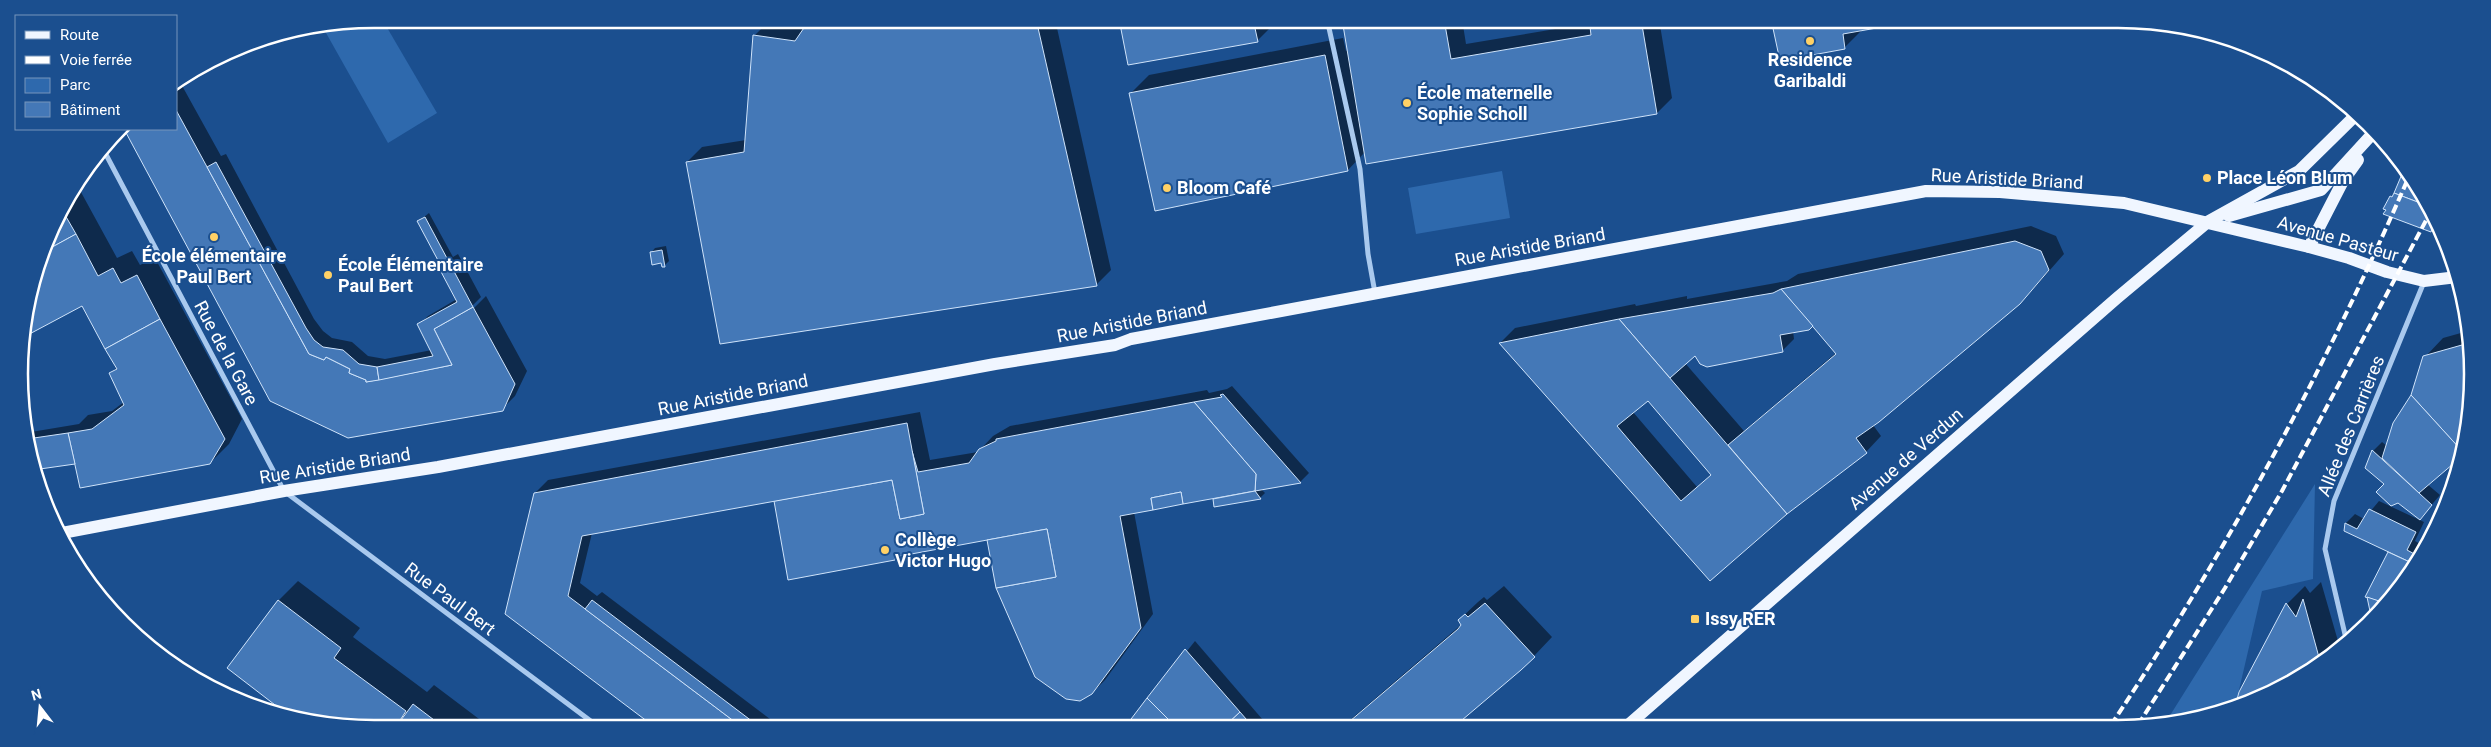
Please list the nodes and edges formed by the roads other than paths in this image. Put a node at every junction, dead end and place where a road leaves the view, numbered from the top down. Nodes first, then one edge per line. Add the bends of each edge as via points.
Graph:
1 (1329, 28) edge
2 (2352, 119) edge
3 (2371, 138) edge
4 (2372, 139) edge
5 (106, 154) edge
6 (2209, 222) junction
7 (2309, 247) junction
8 (2450, 277) edge
9 (2424, 281) junction
10 (1375, 293) junction
11 (284, 491) junction
12 (66, 532) edge
13 (2345, 635) edge
14 (589, 720) edge
15 (1634, 720) edge

1 - 10 street via 1360,169
2 - 6 main road via 2299,170
3 - 6 main road via 2322,190
4 - 7 main road via 2343,181
5 - 11 street, Rue de la Gare
6 - 7 main road, Avenue Pasteur
6 - 10 main road, Rue Aristide Briand via 2124,203 2000,192 1926,191
6 - 15 main road, Avenue de Verdun via 2117,298
7 - 9 main road, Avenue Pasteur
8 - 9 main road, Avenue Pasteur
9 - 13 street, Allée des Carrières via 2334,501 2325,550
10 - 11 main road, Rue Aristide Briand via 1131,339 1115,345 995,364 438,467
11 - 12 main road, Rue Aristide Briand
11 - 14 street, Rue Paul Bert

